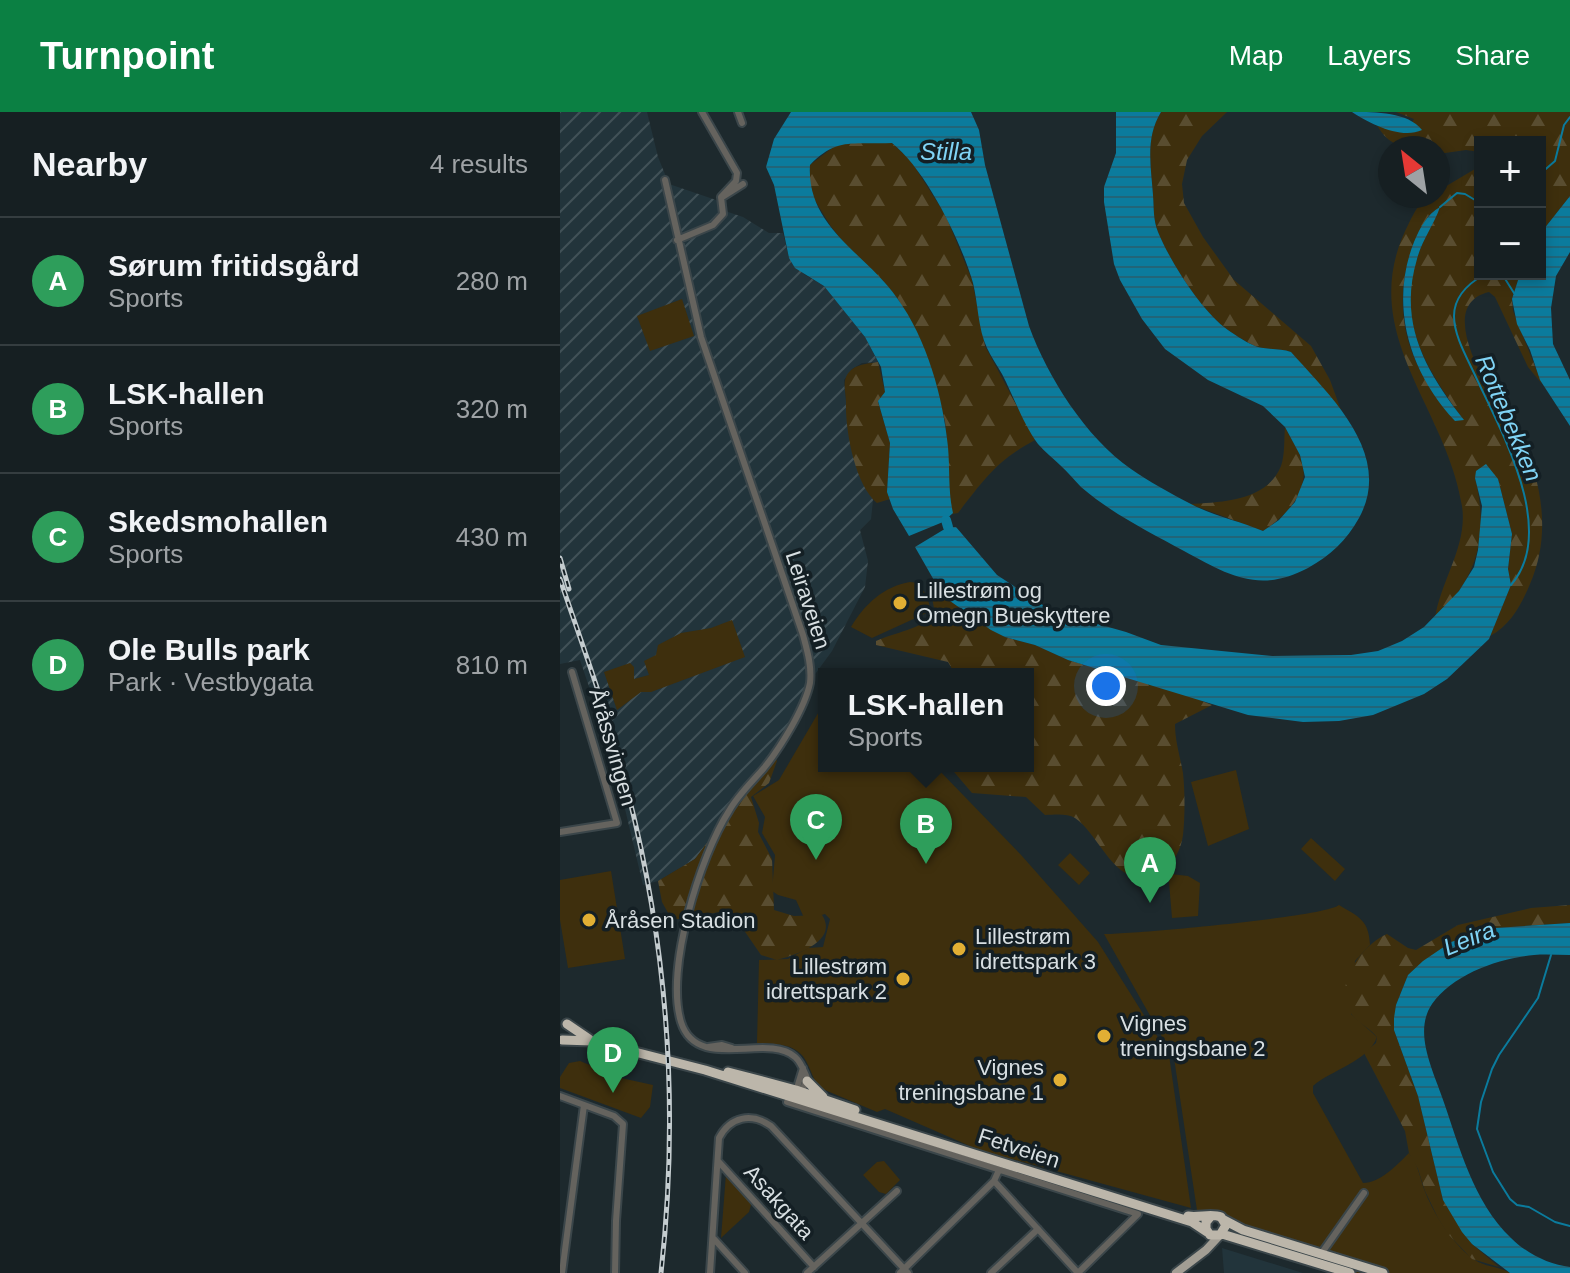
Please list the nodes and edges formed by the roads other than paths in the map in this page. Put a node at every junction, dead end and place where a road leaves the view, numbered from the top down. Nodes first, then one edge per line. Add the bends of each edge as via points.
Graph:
1 (702, 112) edge
2 (738, 112) edge
3 (742, 123) dead end
4 (665, 180) dead end
5 (743, 184) dead end
6 (721, 197) junction
7 (677, 240) junction
8 (572, 672) dead end
9 (560, 832) edge
10 (563, 1021) edge
11 (561, 1041) edge
12 (592, 1041) junction
13 (803, 1068) junction
14 (807, 1081) junction
15 (560, 1096) edge
16 (796, 1096) junction
17 (829, 1101) junction
18 (584, 1105) junction
19 (902, 1129) junction
20 (718, 1161) junction
21 (999, 1170) junction
22 (994, 1181) junction
23 (897, 1191) dead end
24 (1364, 1193) dead end
25 (1125, 1201) junction
26 (1211, 1216) junction
27 (1224, 1220) junction
28 (862, 1223) junction
29 (1038, 1229) junction
30 (1207, 1232) junction
31 (1221, 1234) junction
32 (714, 1239) junction
33 (1321, 1254) junction
34 (1193, 1258) junction
35 (814, 1267) junction
36 (904, 1272) edge
37 (562, 1273) edge
38 (615, 1273) edge
39 (710, 1273) edge
40 (745, 1273) edge
41 (807, 1273) edge
42 (991, 1273) edge
43 (1078, 1273) edge
44 (1176, 1273) edge
45 (1350, 1273) edge
46 (1383, 1273) edge

1 - 6 street via 737,173
2 - 3 street
4 - 7 street, Leiraveien
5 - 6 street
6 - 7 street via 723,214 713,225
7 - 13 street, Leiraveien via 701,337 810,660 803,702 775,754 729,811 693,895 679,960 678,1005 693,1040 708,1047 785,1051
8 - 9 street, Åråssvingen via 617,823
10 - 11 highway via 568,1031
10 - 12 highway, Fetveien
11 - 12 highway, Fetveien
12 - 16 highway, Fetveien via 737,1074
13 - 14 street
13 - 16 street
14 - 16 street
14 - 17 highway
15 - 18 street
16 - 17 highway, Fetveien
16 - 19 highway, Fetveien
16 - 21 street
17 - 19 highway, Fetveien
18 - 37 street
18 - 38 street via 623,1124
19 - 25 highway, Fetveien
20 - 28 street via 719,1138 726,1126 746,1118 761,1120
20 - 32 street
20 - 35 street, Asakgata
21 - 22 street
21 - 43 street via 1138,1214
22 - 29 street
22 - 36 street
23 - 28 street
24 - 33 street
25 - 26 highway, Fetveien via 1181,1215
25 - 30 highway, Fetveien
26 - 27 highway
26 - 30 highway
27 - 31 highway
27 - 33 highway
28 - 35 street
28 - 36 street
29 - 42 street
29 - 43 street
30 - 31 highway
30 - 34 main road
31 - 34 main road
31 - 45 highway
32 - 39 street
32 - 40 street
33 - 46 highway
34 - 44 main road
35 - 41 street

